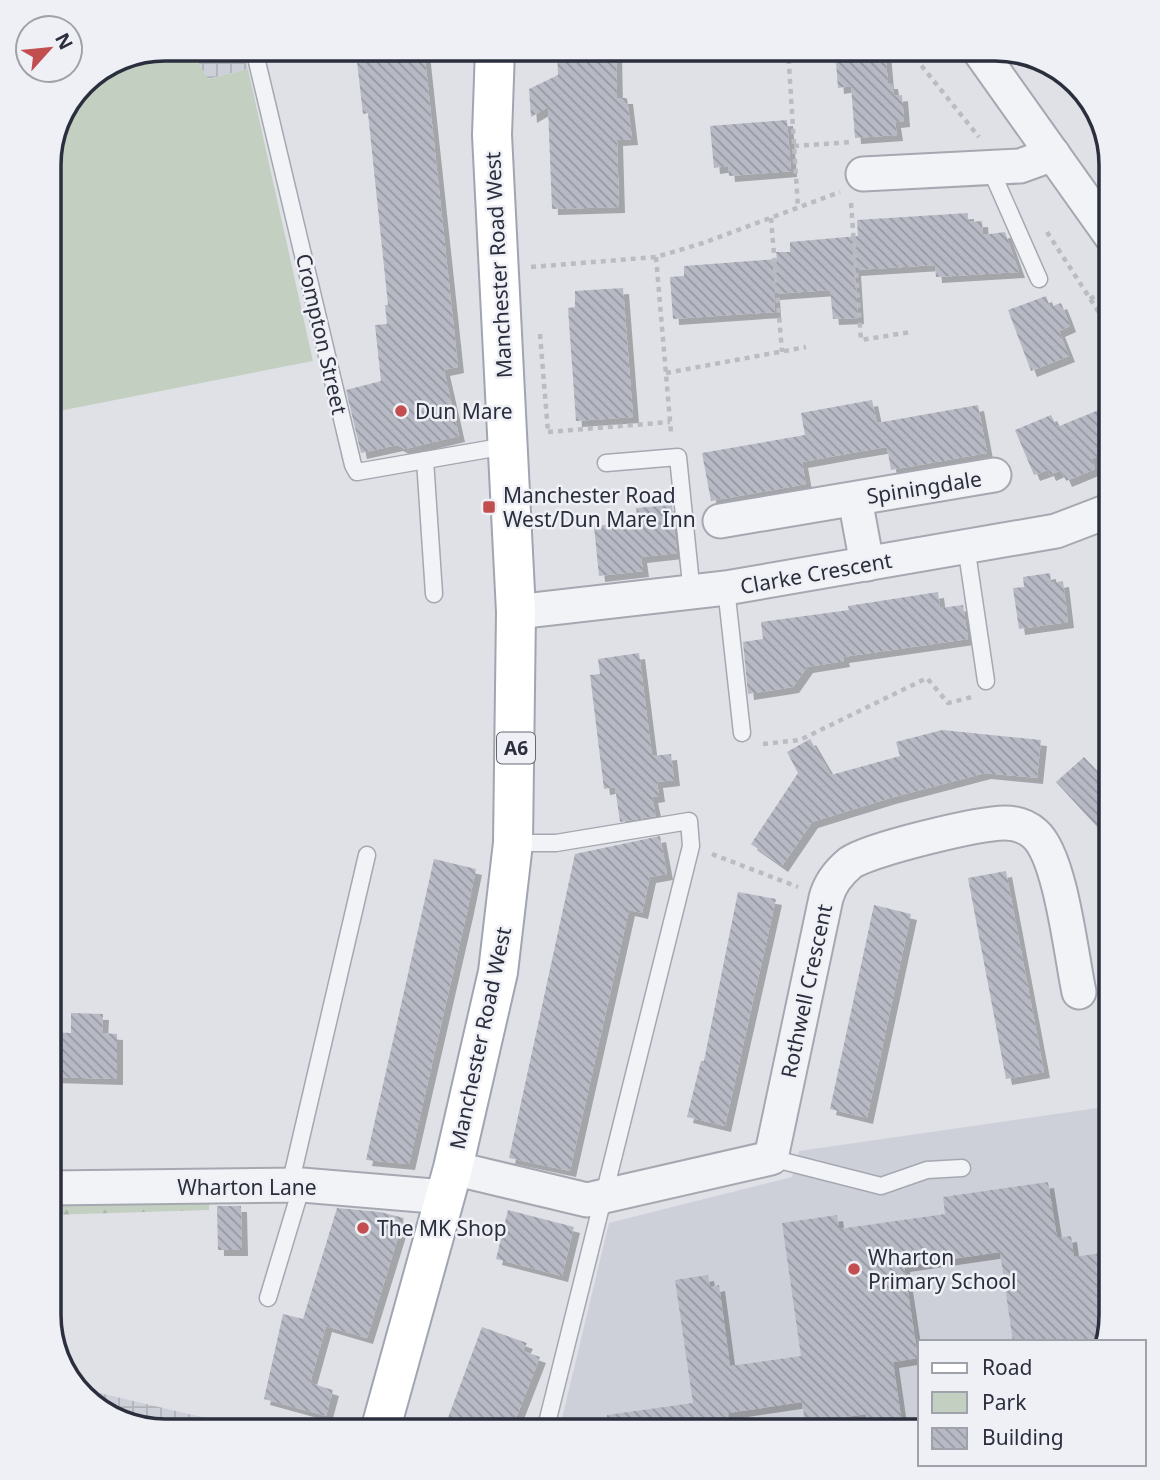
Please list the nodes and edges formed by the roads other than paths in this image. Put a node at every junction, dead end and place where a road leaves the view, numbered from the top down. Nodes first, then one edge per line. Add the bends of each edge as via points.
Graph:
1 (257, 61) edge
2 (495, 61) edge
3 (987, 61) edge
4 (1053, 154) junction
5 (998, 168) junction
6 (856, 179) road end
7 (1099, 219) edge
8 (1040, 279) dead end
9 (506, 441) junction
10 (425, 460) junction
11 (606, 463) dead end
12 (994, 475) dead end
13 (855, 499) junction
14 (1099, 515) edge
15 (720, 521) dead end
16 (966, 547) junction
17 (867, 564) junction
18 (726, 588) junction
19 (434, 594) dead end
20 (692, 594) junction
21 (516, 612) junction
22 (986, 681) road end
23 (742, 733) road end
24 (513, 843) junction
25 (367, 855) dead end
26 (1079, 992) dead end
27 (771, 1158) junction
28 (962, 1168) dead end
29 (449, 1182) junction
30 (296, 1185) junction
31 (61, 1188) edge
32 (602, 1197) junction
33 (268, 1298) dead end
34 (383, 1419) edge
35 (548, 1419) edge

1 - 10 lane, Crompton Street via 353,465 357,472
2 - 9 main road, Manchester Road West / A6 via 492,135 517,269
3 - 4 street
4 - 5 street via 1034,163
4 - 7 street
5 - 6 street
5 - 8 lane
9 - 10 lane, Crompton Street
9 - 21 main road, Manchester Road West / A6
10 - 19 lane
11 - 20 lane via 678,457
12 - 13 street, Spiningdale
13 - 15 street, Spiningdale
13 - 17 street, Spiningdale
14 - 16 street, Clarke Crescent via 1056,531
16 - 17 street, Clarke Crescent
16 - 22 lane
17 - 18 street, Clarke Crescent
18 - 20 street, Clarke Crescent
18 - 23 lane
20 - 21 street, Clarke Crescent
21 - 24 main road, Manchester Road West / A6
24 - 29 main road, Manchester Road West / A6 via 498,972
24 - 32 lane via 556,843 689,821 691,846
25 - 30 lane
26 - 27 street, Rothwell Crescent via 1050,857 1045,845 1021,824 988,824 865,856 830,884
27 - 28 lane via 881,1186 927,1170
27 - 32 street
29 - 30 street, Wharton Lane
29 - 32 street via 574,1199
29 - 34 main road, Manchester Road West / A6
30 - 31 street, Wharton Lane
30 - 33 lane
32 - 35 lane

